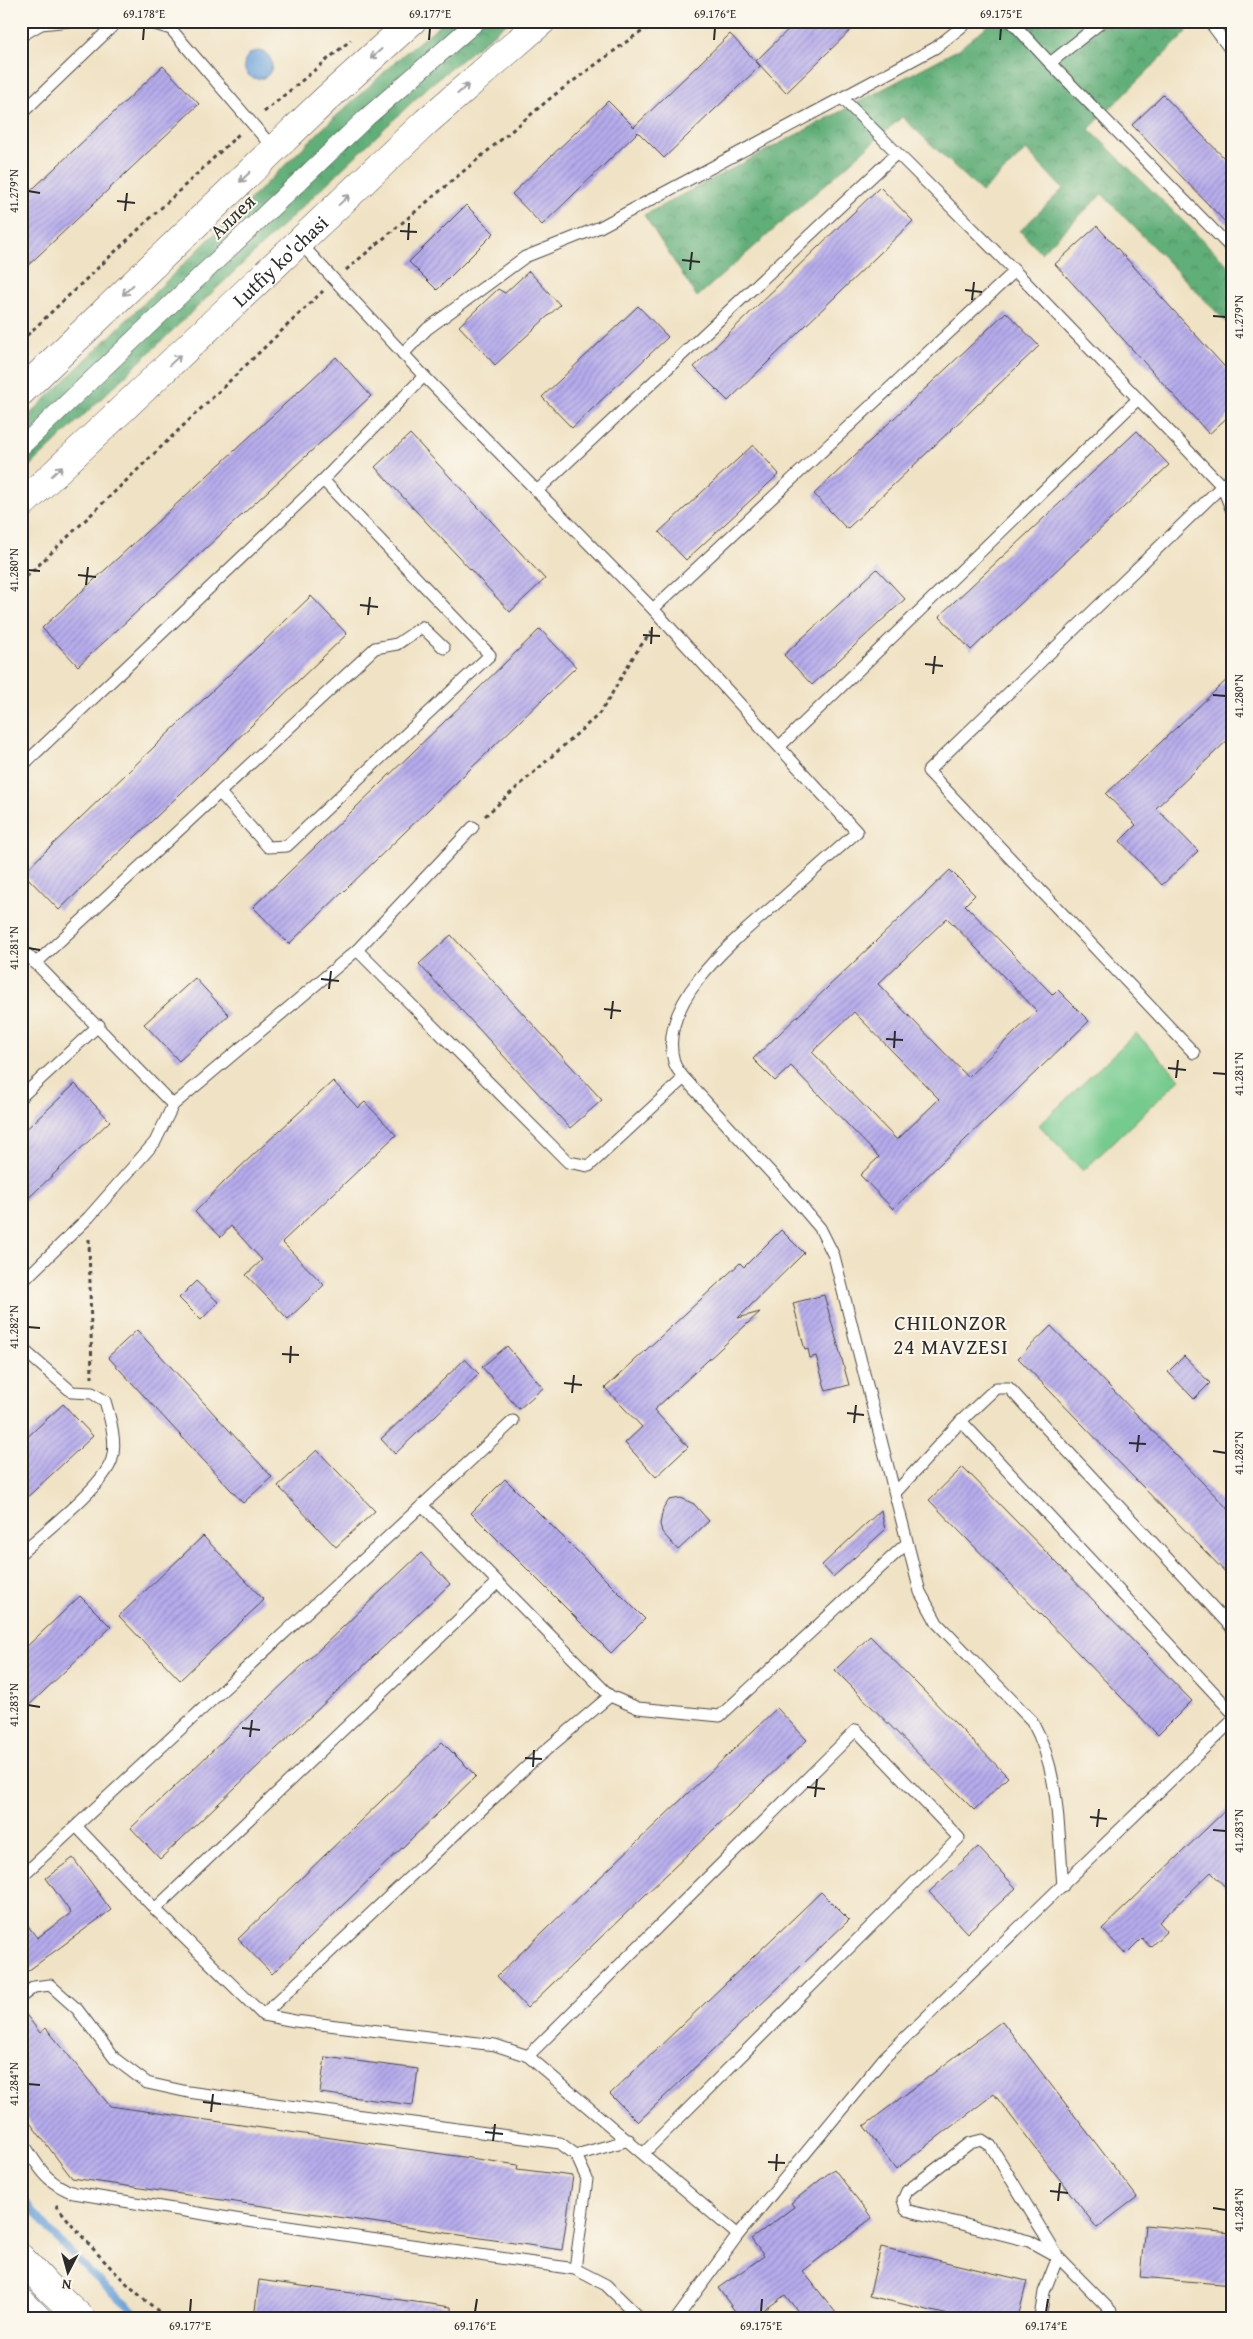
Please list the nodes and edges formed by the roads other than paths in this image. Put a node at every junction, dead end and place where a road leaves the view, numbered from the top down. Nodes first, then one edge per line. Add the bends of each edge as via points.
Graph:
1 (69, 21) edge
2 (118, 21) edge
3 (145, 21) edge
4 (412, 21) edge
5 (477, 21) edge
6 (542, 21) edge
7 (968, 21) edge
8 (1011, 21) edge
9 (1103, 21) edge
10 (1209, 21) edge
11 (41, 23) edge
12 (21, 36) edge
13 (1232, 52) edge
14 (1050, 63) junction
15 (842, 98) junction
16 (21, 114) edge
17 (274, 149) junction
18 (897, 153) junction
19 (300, 242) junction
20 (1232, 249) edge
21 (1015, 271) junction
22 (403, 354) junction
23 (424, 376) junction
24 (21, 392) edge
25 (1138, 399) junction
26 (21, 447) edge
27 (1232, 476) edge
28 (323, 480) junction
29 (1222, 486) junction
30 (537, 491) junction
31 (21, 505) edge
32 (1232, 511) edge
33 (653, 609) junction
34 (444, 648) dead end
35 (780, 746) junction
36 (21, 767) edge
37 (220, 793) junction
38 (473, 827) road end
39 (21, 948) edge
40 (357, 950) junction
41 (35, 964) junction
42 (99, 1026) junction
43 (1194, 1053) dead end
44 (684, 1078) junction
45 (21, 1097) edge
46 (173, 1105) junction
47 (21, 1283) edge
48 (21, 1342) edge
49 (513, 1421) dead end
50 (961, 1421) junction
51 (895, 1493) junction
52 (423, 1506) junction
53 (906, 1543) junction
54 (21, 1553) edge
55 (498, 1583) junction
56 (1232, 1628) edge
57 (610, 1696) junction
58 (1232, 1712) edge
59 (1232, 1721) edge
60 (77, 1827) junction
61 (21, 1877) edge
62 (1062, 1886) junction
63 (155, 1909) junction
64 (21, 1997) edge
65 (263, 2015) junction
66 (528, 2056) junction
67 (21, 2140) edge
68 (629, 2140) junction
69 (644, 2153) junction
70 (576, 2155) junction
71 (738, 2235) junction
72 (1058, 2257) junction
73 (21, 2258) edge
74 (575, 2269) junction
75 (21, 2302) edge
76 (37, 2318) edge
77 (81, 2318) edge
78 (640, 2318) edge
79 (677, 2318) edge
80 (1040, 2318) edge
81 (1114, 2318) edge

1 - 11 lane
2 - 16 lane
3 - 17 lane via 171,29
4 -> 17 main road
5 - 26 street, Аллея via 367,117
19 -> 6 main road, Lutfiy ko'chasi via 426,122
7 - 15 lane via 935,48
8 - 14 lane
9 - 14 lane
10 - 13 lane
11 - 12 lane
14 - 20 lane
15 - 18 lane
15 - 22 lane via 600,227 525,257 427,329
17 -> 24 main road
18 - 21 lane
18 - 30 lane
19 - 22 lane
31 -> 19 main road, Lutfiy ko'chasi
21 - 25 lane
21 - 33 lane
22 - 23 lane
23 - 28 lane
23 - 30 lane
25 - 29 lane
25 - 35 lane
27 - 29 lane
28 - 36 lane
28 - 37 lane via 490,655 287,846 268,847
29 - 32 lane
29 - 43 lane via 928,770
30 - 33 lane
33 - 35 lane
34 - 37 lane via 422,627 397,644 375,648
35 - 44 lane via 857,832 706,968 674,1025 674,1062
37 - 41 lane
38 - 40 lane
39 - 41 lane
40 - 44 lane via 568,1162 589,1166
40 - 46 lane
41 - 42 lane
42 - 45 lane
42 - 46 lane
44 - 51 lane via 820,1228 834,1256
46 - 47 lane via 155,1142 89,1218
48 - 54 lane via 26,1352 72,1392 92,1393 105,1401 110,1419 112,1458 102,1479
49 - 52 lane
50 - 51 lane
50 - 56 lane via 996,1388 1009,1388
50 - 58 lane
51 - 53 lane
52 - 55 lane
52 - 60 lane
53 - 57 lane via 720,1716 638,1708
53 - 62 lane via 920,1592 937,1623 1032,1721 1046,1748 1053,1775
55 - 57 lane
55 - 63 lane
57 - 65 lane via 533,1761
59 - 62 lane
60 - 61 lane
60 - 63 lane
62 - 71 lane via 884,2058
63 - 65 lane
64 - 70 lane via 34,1987 50,1985 77,2009 115,2059 147,2084 560,2143
65 - 66 lane via 296,2022 495,2046
66 - 68 lane
66 - 69 lane via 856,1730 959,1838
67 - 74 lane via 48,2179 74,2193
68 - 69 lane
68 - 70 lane
69 - 71 lane
70 - 74 lane via 587,2179
71 - 79 lane
72 - 72 lane via 991,2146 982,2140 970,2143 908,2191 903,2200 906,2210 1029,2241
72 - 80 lane via 1044,2292
72 - 81 lane via 1112,2311
73 - 77 main road
74 - 78 lane via 606,2285
75 - 76 main road

